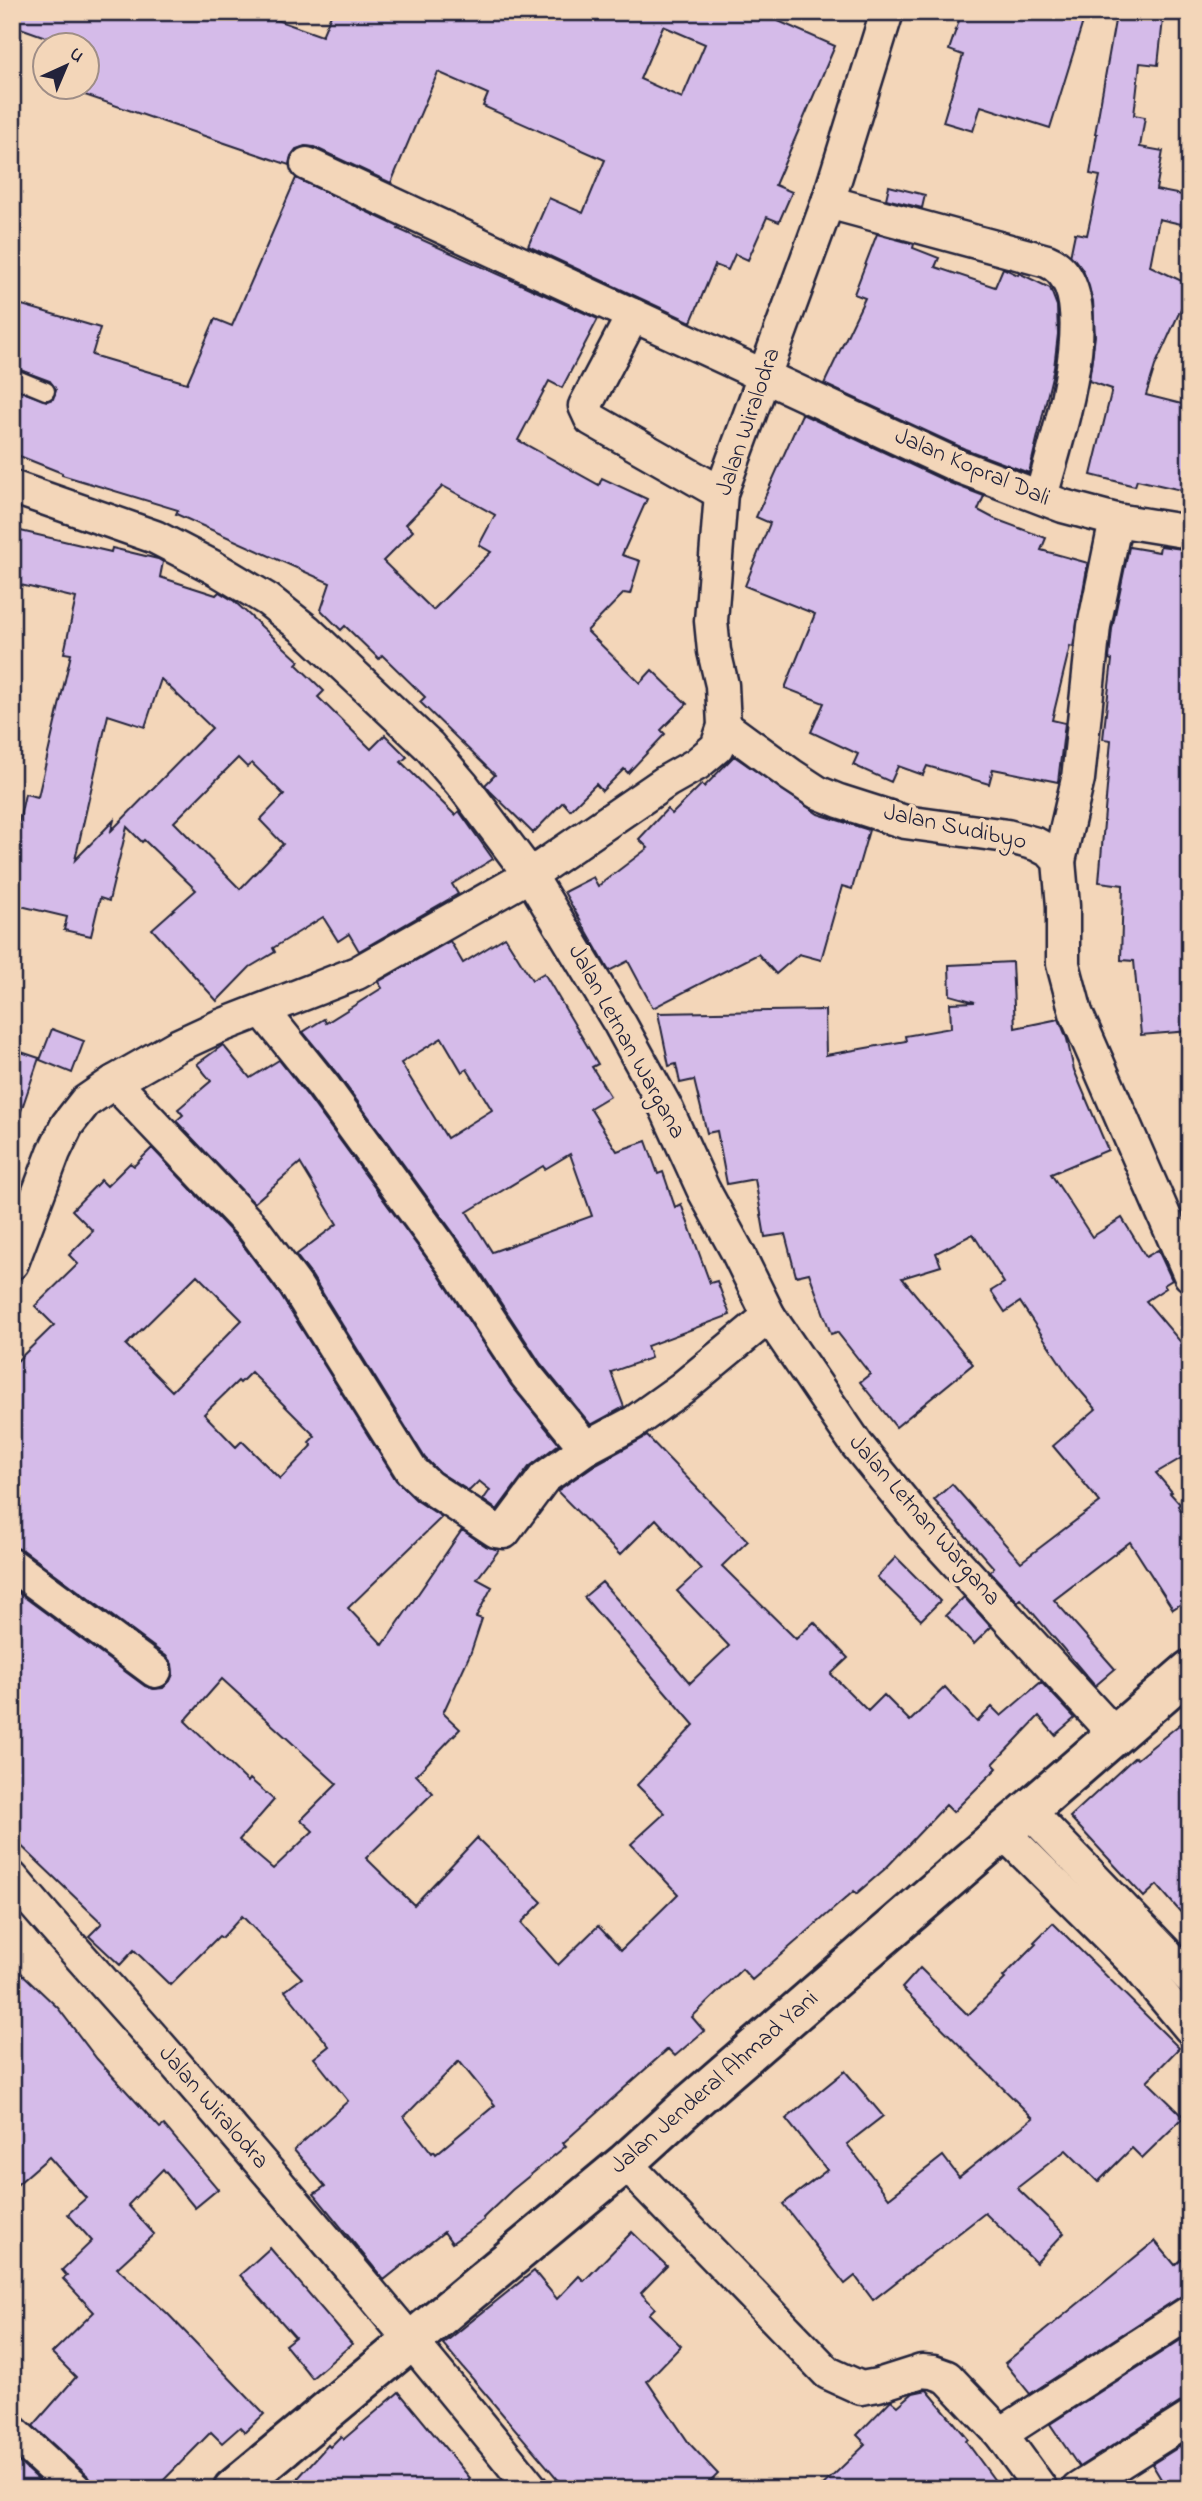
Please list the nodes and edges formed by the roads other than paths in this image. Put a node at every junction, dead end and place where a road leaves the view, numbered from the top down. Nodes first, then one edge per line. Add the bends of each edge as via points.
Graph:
1 (887, 12) edge
2 (307, 164) dead end
3 (828, 202) junction
4 (633, 315) junction
5 (764, 375) junction
6 (12, 377) edge
7 (46, 391) dead end
8 (12, 487) edge
9 (721, 493) junction
10 (1041, 497) junction
11 (1116, 520) junction
12 (1190, 532) edge
13 (724, 726) junction
14 (1059, 860) junction
15 (530, 875) junction
16 (263, 1011) junction
17 (114, 1082) junction
18 (12, 1263) edge
19 (1190, 1275) edge
20 (769, 1316) junction
21 (586, 1448) junction
22 (12, 1565) edge
23 (1190, 1670) edge
24 (155, 1671) dead end
25 (1116, 1735) junction
26 (1016, 1822) junction
27 (12, 1878) edge
28 (1190, 1978) edge
29 (1190, 2028) edge
30 (625, 2163) junction
31 (1190, 2312) edge
32 (411, 2340) junction
33 (1190, 2418) edge
34 (12, 2431) edge
35 (1001, 2434) junction
36 (75, 2489) edge
37 (233, 2489) edge
38 (532, 2489) edge
39 (1041, 2489) edge
40 (1078, 2489) edge

1 - 3 street, Jalan Wiralodra
2 - 4 street, Jalan Kopral Dali
3 - 5 street, Jalan Wiralodra
3 - 10 street via 1047,261 1062,272 1070,284 1077,316 1075,367
4 - 5 street, Jalan Kopral Dali
4 - 9 street via 585,406 591,419
5 - 9 street, Jalan Wiralodra
5 - 10 street, Jalan Kopral Dali via 958,466
6 - 7 lane
8 - 15 street, Jalan Letnan Wargana via 155,537 268,600 429,746
9 - 13 street, Jalan Wiralodra via 711,621
10 - 11 street, Jalan Kopral Dali
11 - 12 street, Jalan Kopral Dali
11 - 14 street via 1094,626 1078,779
13 - 14 street, Jalan Sudibyo via 817,792 839,801 905,822 1007,836 1036,844
13 - 15 street via 717,747 697,764
14 - 19 street, Jalan Sudibyo via 1063,964 1076,1013
15 - 16 street via 357,973
15 - 20 street, Jalan Letnan Wargana via 627,1036
16 - 17 street via 179,1045
16 - 21 street via 453,1264 526,1376
17 - 18 street via 85,1102 67,1125
17 - 21 street via 253,1228 296,1286 404,1459 428,1486 504,1532 544,1478
20 - 21 street via 682,1388 633,1423
20 - 25 street, Jalan Letnan Wargana via 857,1445 923,1526
22 - 24 street
23 - 25 main road, Jalan Jenderal Ahmad Yani
25 - 26 main road, Jalan Jenderal Ahmad Yani
26 - 28 street
26 - 29 street
26 - 30 main road, Jalan Jenderal Ahmad Yani
27 - 32 street, Jalan Wiralodra
30 - 32 main road, Jalan Jenderal Ahmad Yani
30 - 35 street via 828,2372 860,2388 922,2371 947,2377
31 - 35 street
32 - 37 main road, Jalan Jenderal Ahmad Yani
32 - 38 street, Jalan Wiralodra
33 - 40 street
34 - 36 street
35 - 39 street

